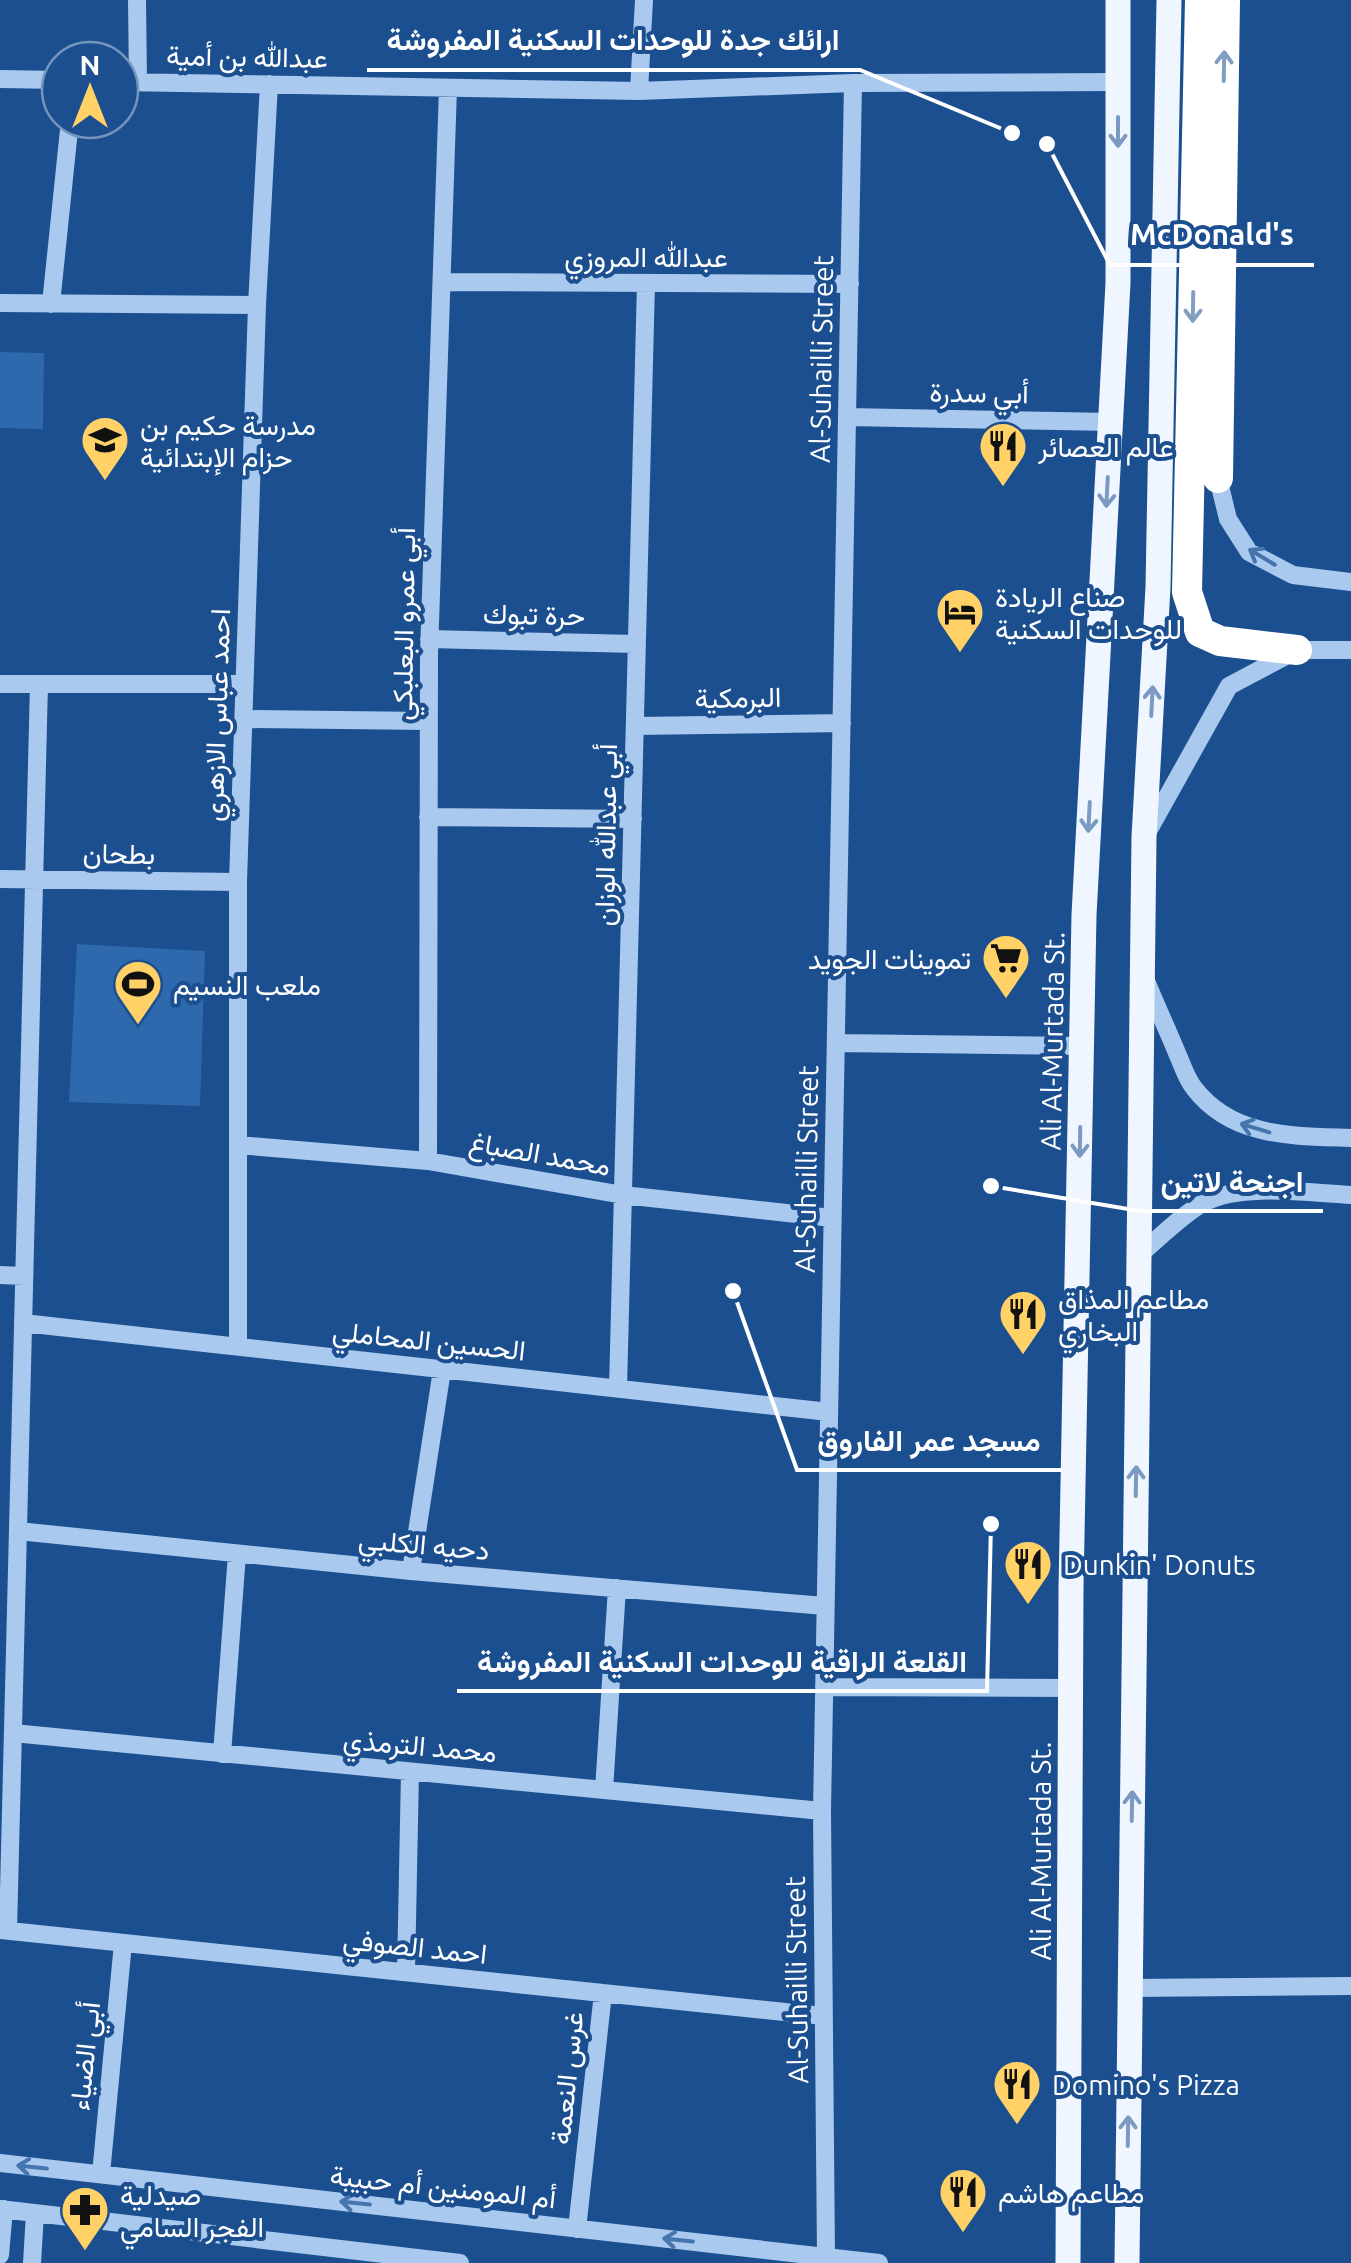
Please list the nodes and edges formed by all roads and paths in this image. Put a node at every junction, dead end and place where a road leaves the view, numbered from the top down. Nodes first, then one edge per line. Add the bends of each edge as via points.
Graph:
1 (137, 0) edge
2 (644, 0) edge
3 (1118, 0) edge
4 (1169, 0) edge
5 (1200, 0) edge
6 (1225, 0) edge
7 (133, 40) edge
8 (0, 79) edge
9 (40, 80) edge
10 (140, 82) edge
11 (852, 82) junction
12 (1118, 82) junction
13 (269, 84) junction
14 (448, 88) junction
15 (639, 92) junction
16 (68, 140) edge
17 (442, 282) junction
18 (646, 283) junction
19 (850, 284) junction
20 (0, 304) edge
21 (51, 304) junction
22 (258, 305) junction
23 (847, 417) junction
24 (1111, 422) junction
25 (1218, 478) joint
26 (1351, 582) edge
27 (429, 638) junction
28 (637, 644) junction
29 (1297, 650) junction
30 (1351, 650) edge
31 (0, 684) edge
32 (39, 684) junction
33 (244, 684) junction
34 (244, 719) junction
35 (428, 722) junction
36 (842, 723) junction
37 (635, 726) junction
38 (428, 817) junction
39 (633, 819) junction
40 (1144, 838) junction
41 (0, 879) edge
42 (34, 879) junction
43 (238, 882) junction
44 (1142, 973) junction
45 (836, 1044) junction
46 (1082, 1046) junction
47 (1351, 1138) edge
48 (238, 1145) junction
49 (428, 1161) junction
50 (1351, 1194) edge
51 (624, 1195) junction
52 (832, 1218) junction
53 (1139, 1255) junction
54 (0, 1275) edge
55 (24, 1276) junction
56 (23, 1323) junction
57 (238, 1347) junction
58 (442, 1370) junction
59 (618, 1389) junction
60 (829, 1412) junction
61 (18, 1531) junction
62 (237, 1554) junction
63 (411, 1571) junction
64 (618, 1588) junction
65 (826, 1606) junction
66 (824, 1687) junction
67 (1070, 1688) junction
68 (12, 1733) junction
69 (222, 1754) junction
70 (410, 1772) junction
71 (604, 1790) junction
72 (822, 1811) junction
73 (4, 1930) edge
74 (123, 1943) junction
75 (406, 1972) junction
76 (1351, 1986) edge
77 (1130, 1988) junction
78 (603, 1992) junction
79 (824, 2016) junction
80 (0, 2163) edge
81 (100, 2174) junction
82 (2, 2209) edge
83 (36, 2213) junction
84 (577, 2229) junction
85 (0, 2256) edge
86 (826, 2257) junction
87 (32, 2263) edge
88 (460, 2263) edge
89 (879, 2263) edge
90 (1068, 2263) edge
91 (1127, 2263) edge

1 - 7 street
2 - 15 street
3 - 12 main road, Ali Al-Murtada St.
40 -> 4 main road via 1158,587
5 -> 29 highway via 1187,592 1200,632 1220,641
25 -> 6 highway
8 - 9 street
10 - 13 street, عبدالله بن أمية
11 - 12 street, عبدالله بن أمية
11 - 15 street, عبدالله بن أمية
11 - 19 street, Al-Suhailli Street
12 -> 24 main road, Ali Al-Murtada St.
13 - 14 street, عبدالله بن أمية
13 - 22 street, احمد عباس الازهري
14 - 15 street, عبدالله بن أمية
14 - 17 street, أبي عمرو البعلبكي
16 - 21 street
17 - 18 street, عبدالله المروزي
17 - 27 street, أبي عمرو البعلبكي
18 - 19 street, عبدالله المروزي
18 - 28 street, أبي عبدالله الوزان
19 - 23 street, Al-Suhailli Street
20 - 21 street
21 - 22 street
22 - 33 street, احمد عباس الازهري
23 - 24 street, أبي سدرة
23 - 36 street, Al-Suhailli Street
24 -> 46 main road, Ali Al-Murtada St.
26 -> 25 street via 1292,575 1250,552 1228,519
27 - 28 street, حرة تبوك
27 - 35 street, أبي عمرو البعلبكي
28 - 37 street, أبي عبدالله الوزان
29 - 30 street
29 - 40 street via 1228,686
31 - 32 street
32 - 33 street
32 - 42 street
33 - 34 street, احمد عباس الازهري
34 - 35 street
34 - 43 street, احمد عباس الازهري
35 - 38 street, أبي عمرو البعلبكي
36 - 37 street, البرمكية
36 - 45 street, Al-Suhailli Street
37 - 39 street, أبي عبدالله الوزان
38 - 39 street
38 - 49 street, أبي عمرو البعلبكي
39 - 51 street, أبي عبدالله الوزان
40 - 44 main road
41 - 42 street, بطحان
42 - 43 street, بطحان
42 - 55 street
43 - 48 street, احمد عباس الازهري
47 -> 44 street via 1263,1132 1212,1107 1191,1085
44 - 53 main road
45 - 46 street
45 - 52 street, Al-Suhailli Street
46 -> 67 main road, Ali Al-Murtada St.
48 - 49 street, محمد الصباغ
48 - 57 street, احمد عباس الازهري
49 - 51 street, محمد الصباغ
50 - 53 street via 1218,1196
51 - 52 street, محمد الصباغ
51 - 59 street, أبي عبدالله الوزان
52 - 60 street, Al-Suhailli Street
77 -> 53 main road
54 - 55 street
55 - 56 street
56 - 57 street, الحسين المحاملي
56 - 61 street
57 - 58 street, الحسين المحاملي
58 - 59 street, الحسين المحاملي
58 - 63 street
59 - 60 street, الحسين المحاملي
60 - 65 street, Al-Suhailli Street
61 - 62 street, دحيه الكلبي
61 - 68 street
62 - 63 street, دحيه الكلبي
62 - 69 street
63 - 64 street, دحيه الكلبي
64 - 65 street, دحيه الكلبي
64 - 71 street
65 - 66 street, Al-Suhailli Street
66 - 67 street
66 - 72 street, Al-Suhailli Street
67 - 90 main road, Ali Al-Murtada St.
68 - 69 street, محمد الترمذي
68 - 73 street
69 - 70 street, محمد الترمذي
70 - 71 street, محمد الترمذي
70 - 75 street
71 - 72 street, محمد الترمذي
72 - 79 street, Al-Suhailli Street
73 - 74 street, احمد الصوفي
74 - 75 street, احمد الصوفي
74 - 81 street, أبي الضياء
75 - 78 street, احمد الصوفي
76 - 77 street
91 -> 77 main road
78 - 79 street, احمد الصوفي
78 - 84 street, غرس النعمة
79 - 86 street, Al-Suhailli Street
81 -> 80 street, أم المومنين أم حبيبة
84 -> 81 street, أم المومنين أم حبيبة
82 - 83 street
82 - 85 street
83 - 87 street
83 - 88 street
86 -> 84 street, أم المومنين أم حبيبة
86 - 89 street, أم المومنين أم حبيبة

